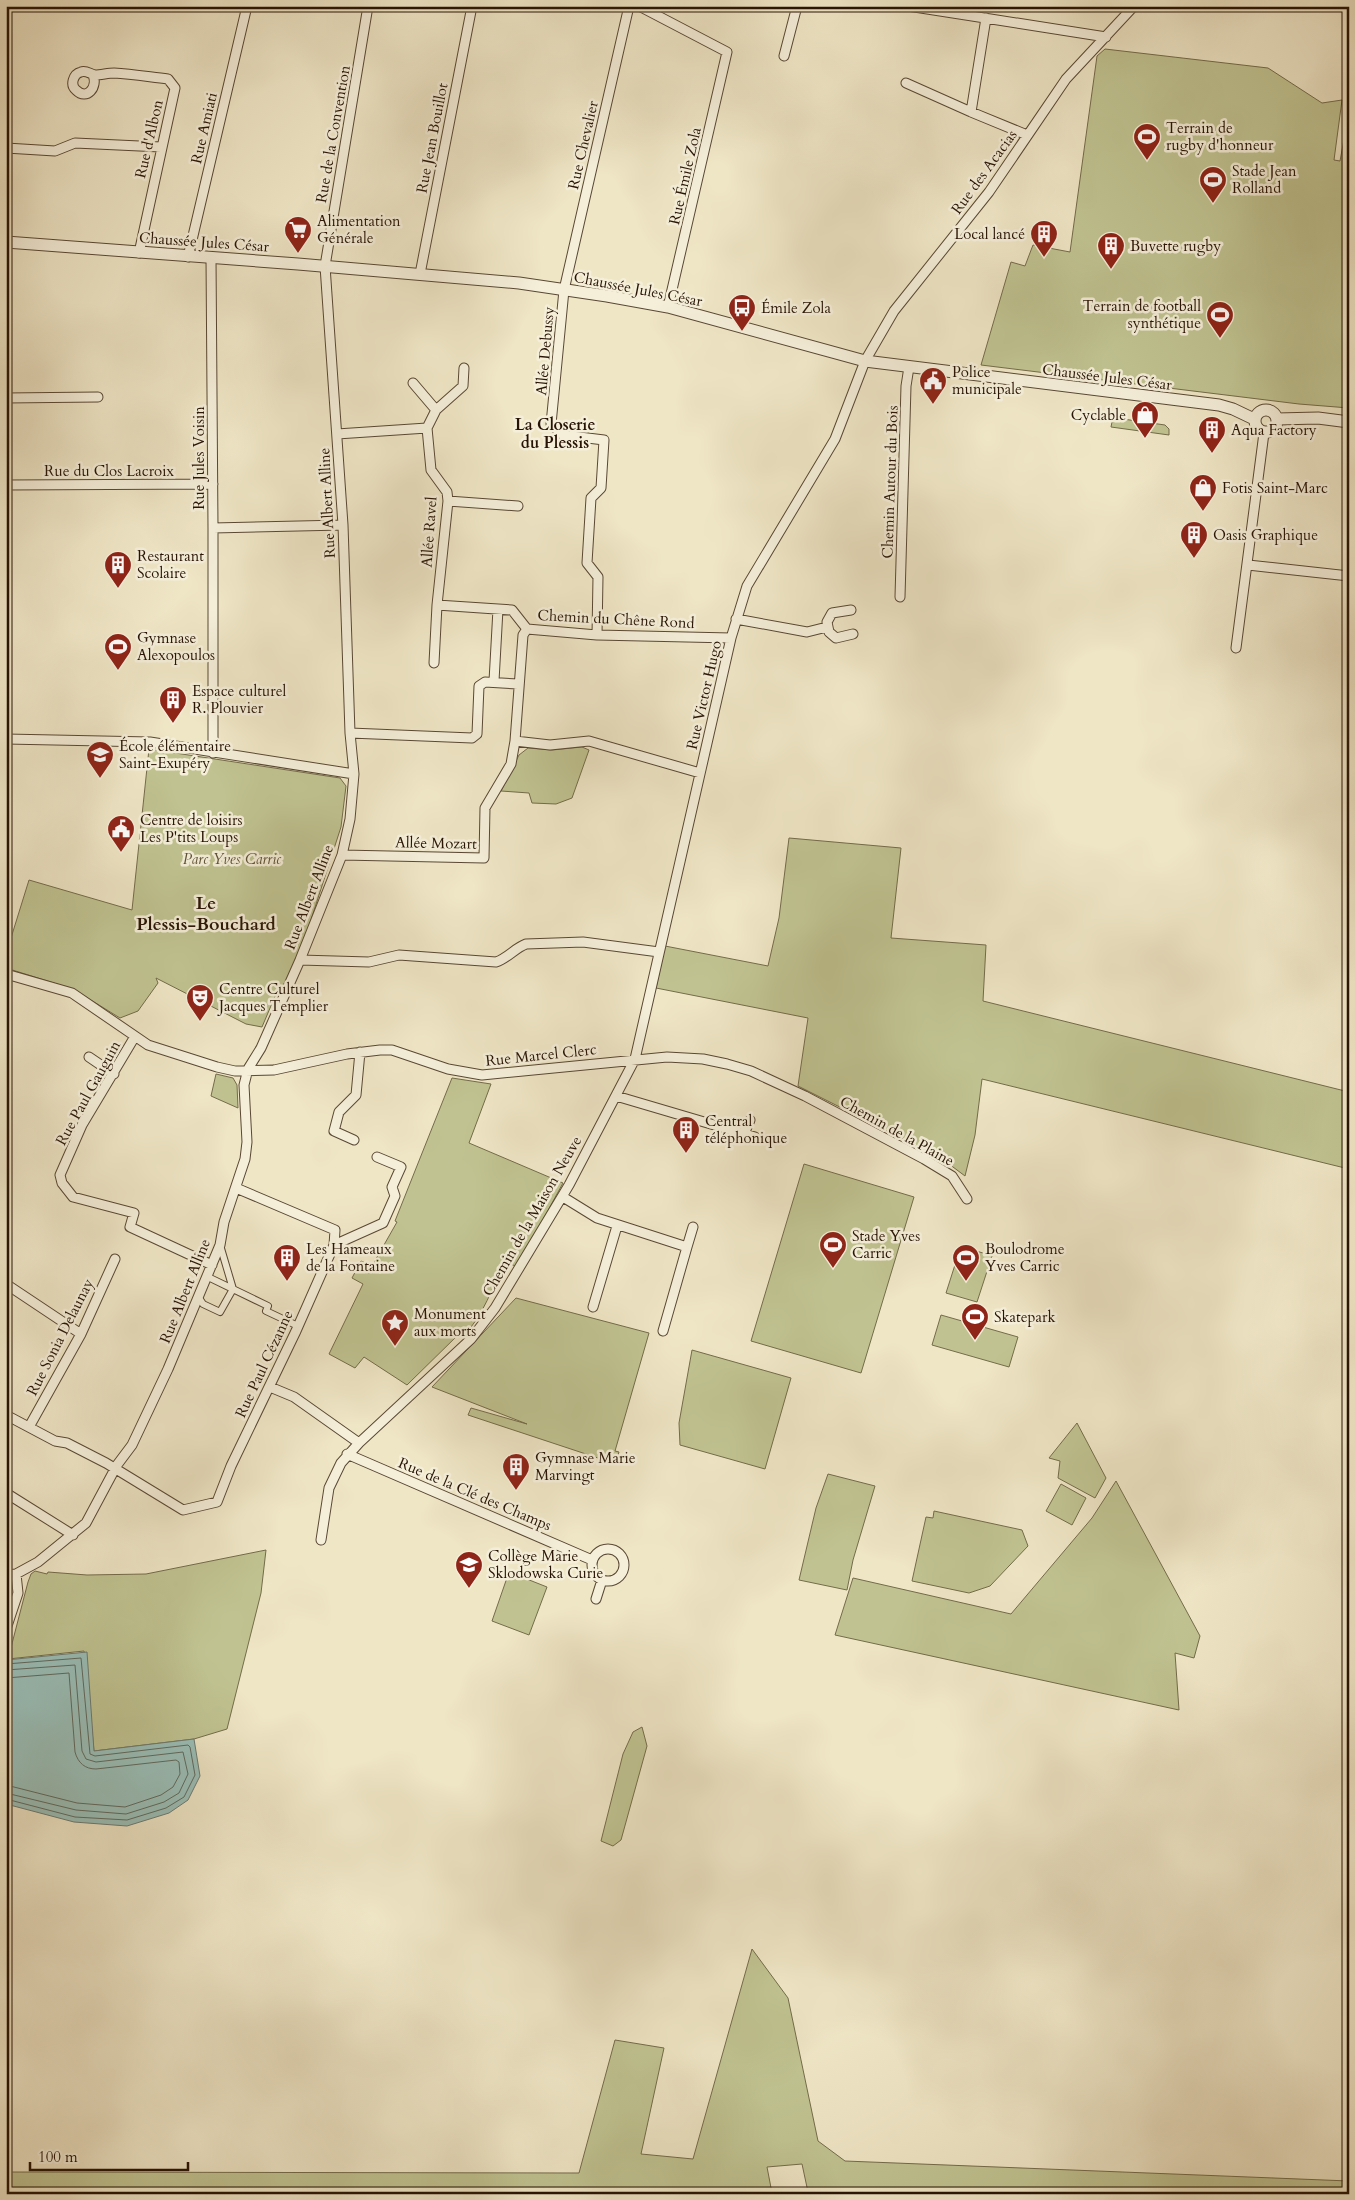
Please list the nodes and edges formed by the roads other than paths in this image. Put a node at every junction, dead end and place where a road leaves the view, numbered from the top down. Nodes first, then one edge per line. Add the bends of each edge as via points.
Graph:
1 (246, 6) edge
2 (368, 6) edge
3 (472, 6) edge
4 (629, 6) edge
5 (639, 6) edge
6 (797, 6) edge
7 (908, 6) edge
8 (1134, 6) edge
9 (986, 18) junction
10 (1106, 37) junction
11 (784, 56) dead end
12 (92, 75) dead end
13 (906, 83) dead end
14 (972, 112) junction
15 (1028, 136) junction
16 (160, 147) junction
17 (6, 148) edge
18 (6, 242) edge
19 (139, 253) junction
20 (188, 257) junction
21 (211, 258) junction
22 (324, 266) junction
23 (420, 274) junction
24 (564, 290) junction
25 (668, 308) junction
26 (865, 361) junction
27 (909, 367) junction
28 (464, 368) dead end
29 (413, 383) dead end
30 (98, 397) dead end
31 (6, 398) edge
32 (436, 410) junction
33 (1254, 418) junction
34 (1277, 419) junction
35 (1349, 422) edge
36 (427, 428) junction
37 (1264, 433) junction
38 (337, 434) junction
39 (212, 484) junction
40 (6, 485) edge
41 (448, 501) junction
42 (518, 506) dead end
43 (343, 525) junction
44 (213, 528) junction
45 (1248, 565) junction
46 (1349, 576) edge
47 (900, 597) dead end
48 (437, 605) junction
49 (498, 609) junction
50 (851, 610) dead end
51 (736, 619) junction
52 (827, 628) junction
53 (525, 632) junction
54 (853, 634) dead end
55 (597, 635) junction
56 (732, 638) junction
57 (1236, 648) dead end
58 (434, 663) dead end
59 (494, 681) junction
60 (518, 684) junction
61 (350, 733) junction
62 (6, 739) edge
63 (515, 741) junction
64 (213, 753) junction
65 (700, 773) junction
66 (354, 774) junction
67 (342, 855) junction
68 (659, 952) junction
69 (300, 960) junction
70 (6, 974) edge
71 (134, 1038) junction
72 (360, 1052) junction
73 (89, 1057) dead end
74 (635, 1059) junction
75 (248, 1069) junction
76 (114, 1074) junction
77 (616, 1096) junction
78 (805, 1096) joint
79 (750, 1120) dead end
80 (744, 1134) junction
81 (754, 1137) dead end
82 (354, 1140) dead end
83 (377, 1157) dead end
84 (236, 1188) junction
85 (563, 1197) junction
86 (967, 1199) dead end
87 (617, 1226) junction
88 (694, 1227) dead end
89 (220, 1245) junction
90 (334, 1245) junction
91 (687, 1247) junction
92 (115, 1259) dead end
93 (212, 1265) junction
94 (208, 1277) junction
95 (6, 1284) edge
96 (233, 1289) junction
97 (199, 1298) junction
98 (593, 1307) dead end
99 (298, 1326) junction
100 (663, 1331) dead end
101 (81, 1334) junction
102 (270, 1387) junction
103 (6, 1414) edge
104 (28, 1427) junction
105 (359, 1443) junction
106 (347, 1454) junction
107 (116, 1469) junction
108 (6, 1493) edge
109 (73, 1535) junction
110 (321, 1540) dead end
111 (592, 1560) junction
112 (11, 1574) edge
113 (602, 1580) junction
114 (596, 1599) dead end
115 (6, 1629) edge

1 - 20 street, Rue Amiati
2 - 22 street, Rue de la Convention
3 - 23 street, Rue Jean Bouillot
4 - 24 street, Rue Chevalier
5 - 25 street, Rue Émile Zola via 727,52
6 - 11 street
7 - 9 street
8 - 10 street, Rue des Acacias
9 - 10 street
9 - 14 street
10 - 15 street, Rue des Acacias via 1066,79
12 - 16 street, Rue d'Albon via 112,73 168,79 175,88
13 - 14 street
14 - 15 street
15 - 26 street, Rue des Acacias via 894,311
16 - 17 street via 75,143 56,152
16 - 19 street, Rue d'Albon
18 - 19 street, Chaussée Jules César
19 - 20 street, Chaussée Jules César
20 - 21 street, Chaussée Jules César
21 - 22 street, Chaussée Jules César
21 - 39 street, Rue Jules Voisin
22 - 23 street, Chaussée Jules César
22 - 38 street, Rue Albert Alline
23 - 24 street, Chaussée Jules César
24 - 25 street, Chaussée Jules César
24 - 55 street, Allée Debussy via 551,424 563,435 604,440 601,488 591,498 587,563 598,577
25 - 26 street, Chaussée Jules César
26 - 27 street, Chaussée Jules César
26 - 51 street, Rue Victor Hugo via 834,439 752,577
27 - 33 street, Chaussée Jules César via 1218,405
27 - 47 street, Chemin Autour du Bois
28 - 32 street via 463,386
29 - 32 street
30 - 31 street
32 - 36 street
33 - 34 street via 1261,411 1268,410
33 - 37 street via 1256,428
34 - 35 street via 1318,418
34 - 37 street via 1275,428
36 - 38 street
36 - 41 street, Allée Ravel via 431,470 447,492
37 - 45 street
38 - 43 street, Rue Albert Alline
39 - 40 street, Rue du Clos Lacroix
39 - 44 street, Rue Jules Voisin
41 - 42 street
41 - 48 street, Allée Ravel
43 - 44 street, Rue Jules Voisin
43 - 61 street, Rue Albert Alline
44 - 64 street
45 - 46 street
45 - 57 street
48 - 49 street
48 - 58 street, Allée Ravel
49 - 53 street via 512,610
49 - 59 street
50 - 52 street via 832,613 826,622
51 - 52 street via 807,632
51 - 56 street, Rue Victor Hugo
52 - 54 street via 836,638
53 - 55 street, Chemin du Chêne Rond
53 - 60 street, Chemin du Chêne Rond
55 - 56 street, Chemin du Chêne Rond
56 - 65 street, Rue Victor Hugo
59 - 60 street
59 - 61 street via 479,686 476,737
60 - 63 street, Chemin du Chêne Rond
61 - 66 street, Rue Albert Alline
62 - 64 street via 150,742
63 - 65 street via 550,745 589,741
63 - 67 street, Allée Mozart via 511,764 485,808 484,858
64 - 66 street
65 - 68 street, Rue Victor Hugo
66 - 67 street, Rue Albert Alline via 350,819
67 - 69 street, Rue Albert Alline
68 - 69 street via 583,942 526,944 496,962 399,955 368,962
68 - 74 street, Rue Victor Hugo
69 - 75 street, Rue Albert Alline
70 - 71 street, Rue Marcel Clerc via 72,993
71 - 75 street, Rue Marcel Clerc via 217,1068
71 - 76 street, Rue Paul Gauguin
72 - 74 street, Rue Marcel Clerc via 392,1050 434,1066 482,1075
72 - 75 street, Rue Marcel Clerc via 263,1072
72 - 82 street via 356,1095 339,1112 334,1131
73 - 76 street
74 - 77 street, Chemin de la Maison Neuve
74 - 78 street, Rue Marcel Clerc via 667,1057 727,1064 751,1070
75 - 84 street, Rue Albert Alline via 244,1085 246,1150
76 - 93 street, Rue Paul Gauguin via 82,1125 60,1175 62,1183 72,1197 134,1212 130,1227
77 - 80 street
77 - 85 street, Chemin de la Maison Neuve
78 - 86 street, Chemin de la Plaine via 924,1158 952,1176
79 - 80 street
80 - 81 street
83 - 90 street via 401,1167 392,1187 394,1196 382,1223
84 - 89 street, Rue Albert Alline
84 - 90 street via 335,1230
85 - 87 street
85 - 105 street, Chemin de la Maison Neuve via 495,1308 470,1339
87 - 91 street
87 - 98 street
88 - 91 street
89 - 93 street, Rue Albert Alline
89 - 96 street
90 - 99 street, Rue Paul Cézanne
91 - 100 street
92 - 101 street, Rue Sonia Delaunay
93 - 94 street, Rue Albert Alline
94 - 96 street
94 - 97 street, Rue Albert Alline
95 - 101 street
96 - 97 street via 220,1312 203,1304
96 - 99 street via 268,1306 266,1311
97 - 107 street, Rue Albert Alline via 140,1428
99 - 102 street, Rue Paul Cézanne
101 - 104 street, Rue Sonia Delaunay
102 - 105 street via 294,1397
102 - 107 street, Rue Paul Cézanne via 217,1502 183,1510
103 - 104 street
104 - 107 street
105 - 106 street, Chemin de la Maison Neuve
106 - 110 street, Chemin de la Maison Neuve via 329,1488
106 - 111 street, Rue de la Clé des Champs
107 - 109 street, Rue Albert Alline via 86,1523
108 - 109 street
109 - 112 street, Rue Albert Alline via 38,1562
111 - 113 street via 594,1574
111 - 113 street via 596,1554 608,1549 619,1553 624,1565 622,1570 614,1579
112 - 115 street via 18,1593
113 - 114 street

